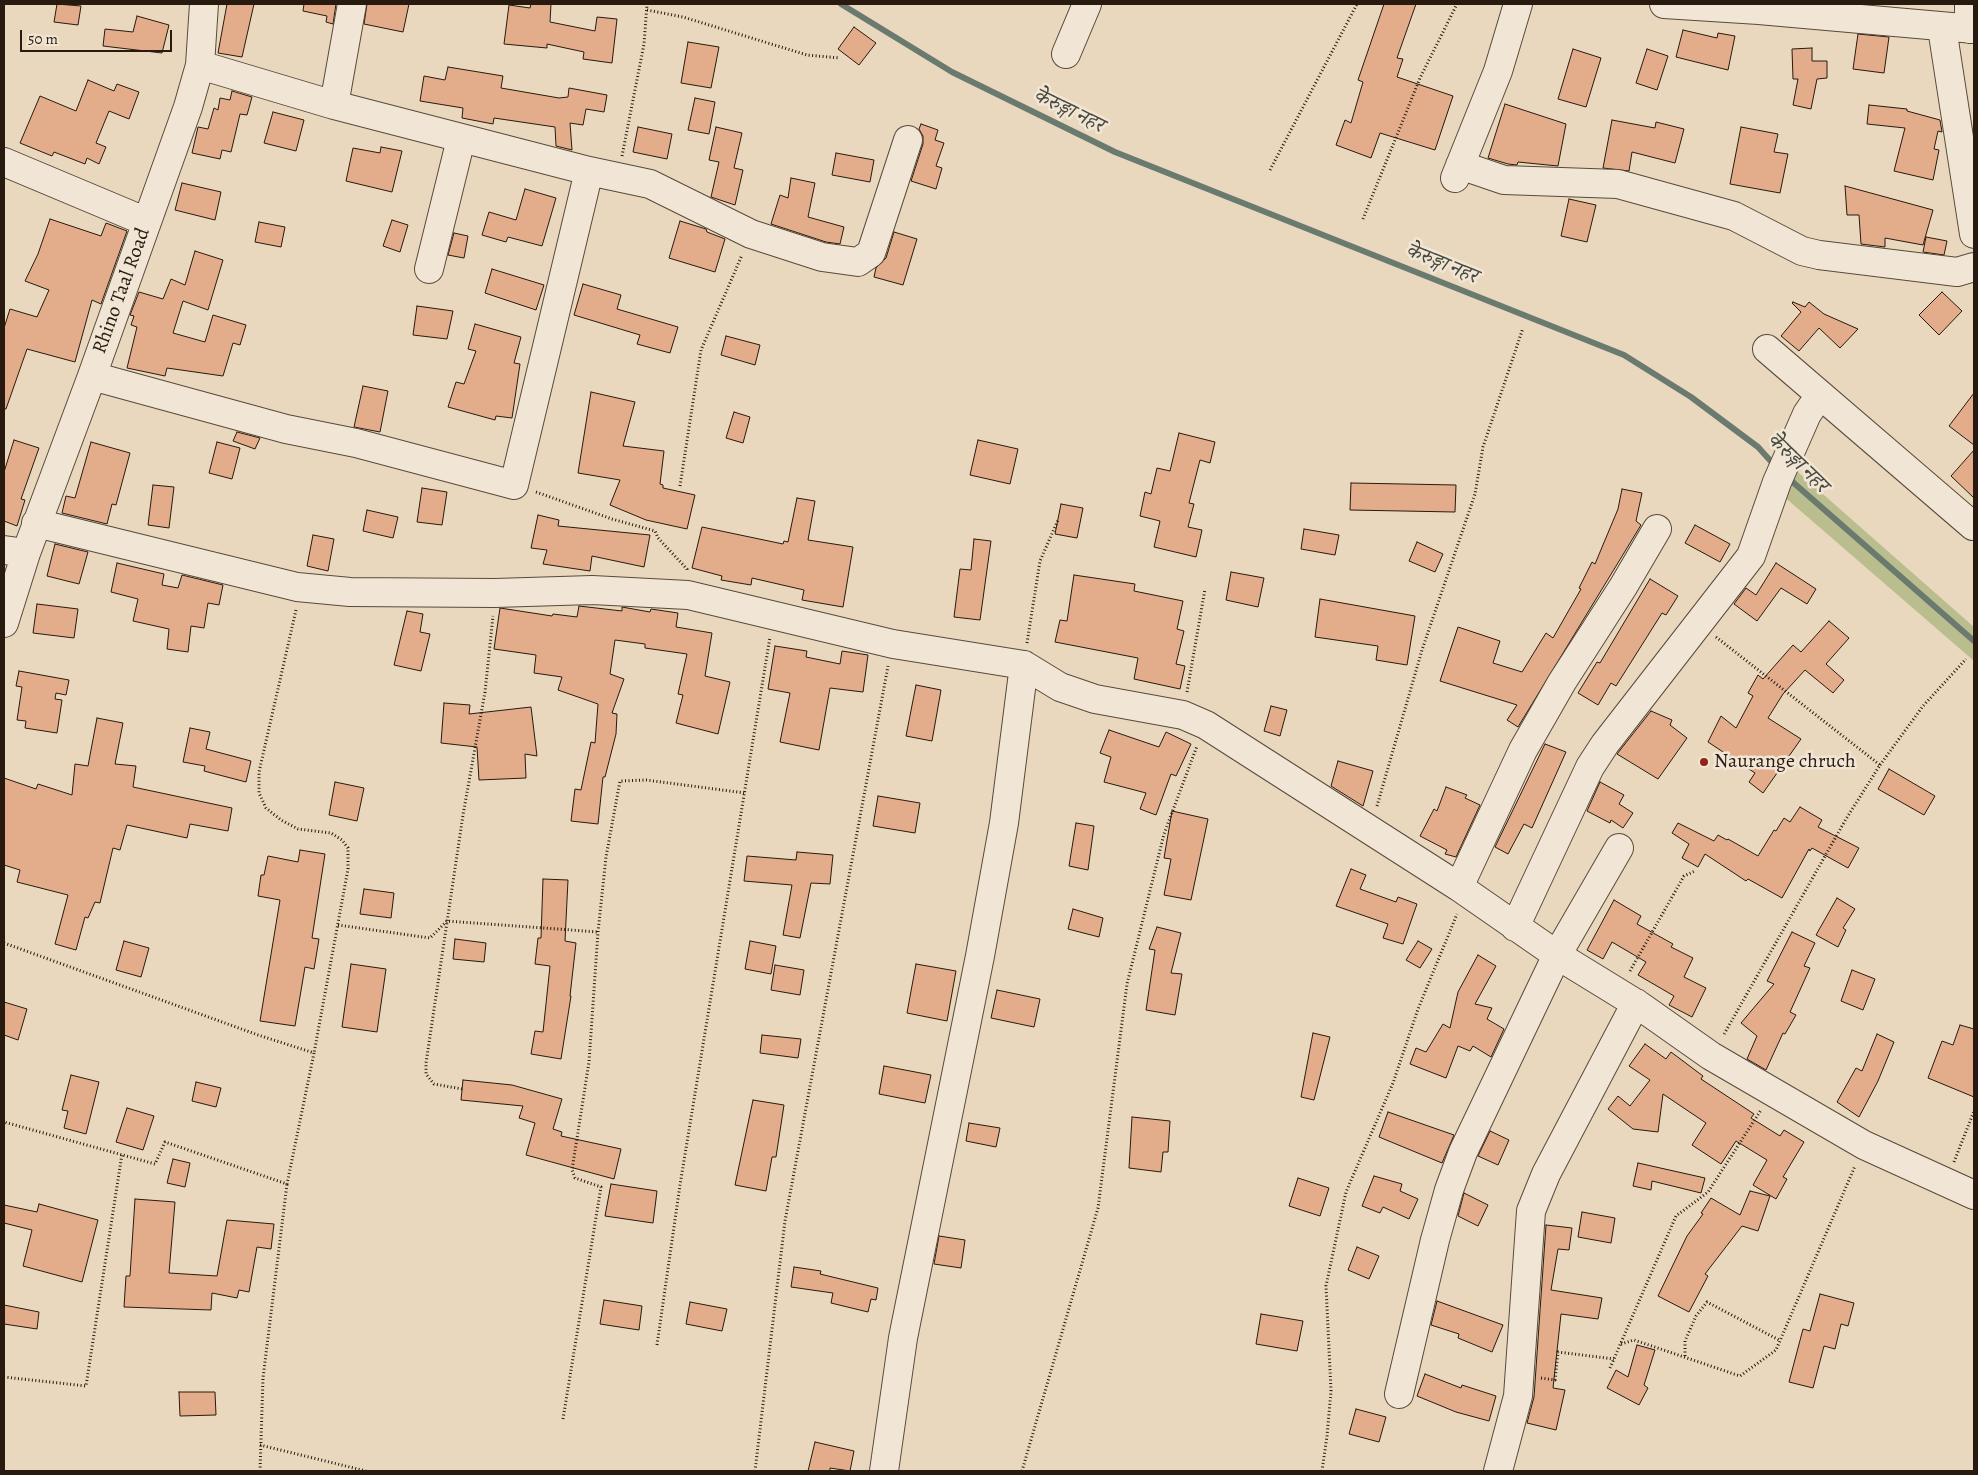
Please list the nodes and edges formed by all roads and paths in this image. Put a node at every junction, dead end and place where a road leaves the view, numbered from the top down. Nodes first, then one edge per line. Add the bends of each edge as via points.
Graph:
1 (204, 4) edge
2 (352, 4) edge
3 (646, 4) edge
4 (1087, 4) edge
5 (1357, 4) edge
6 (1457, 4) edge
7 (1518, 4) edge
8 (1664, 4) edge
9 (647, 10) junction
10 (1971, 21) edge
11 (1942, 28) junction
12 (1066, 54) dead end
13 (839, 58) dead end
14 (200, 65) junction
15 (334, 105) junction
16 (461, 138) junction
17 (908, 140) dead end
18 (4, 162) edge
19 (1270, 170) dead end
20 (589, 171) junction
21 (617, 176) junction
22 (1363, 219) dead end
23 (147, 222) junction
24 (751, 234) junction
25 (1974, 234) edge
26 (1974, 267) edge
27 (429, 269) dead end
28 (1523, 328) dead end
29 (1766, 349) dead end
30 (92, 376) junction
31 (1820, 395) junction
32 (514, 485) junction
33 (680, 486) dead end
34 (1058, 520) dead end
35 (36, 523) junction
36 (1974, 526) edge
37 (1657, 529) dead end
38 (15, 552) edge
39 (297, 587) junction
40 (1205, 589) dead end
41 (495, 593) junction
42 (688, 595) junction
43 (774, 614) junction
44 (4, 623) edge
45 (1698, 623) junction
46 (893, 644) junction
47 (1966, 659) dead end
48 (1024, 665) junction
49 (1195, 720) junction
50 (1880, 765) junction
51 (745, 793) junction
52 (1370, 830) junction
53 (1619, 848) dead end
54 (1695, 871) dead end
55 (1465, 891) junction
56 (447, 921) junction
57 (338, 925) junction
58 (1515, 927) junction
59 (598, 932) junction
60 (4, 943) edge
61 (1557, 955) junction
62 (1627, 998) junction
63 (314, 1053) junction
64 (1711, 1056) junction
65 (462, 1089) dead end
66 (1772, 1093) junction
67 (1974, 1111) edge
68 (4, 1122) edge
69 (1864, 1144) junction
70 (122, 1154) junction
71 (1947, 1182) junction
72 (286, 1184) junction
73 (1974, 1196) edge
74 (1779, 1340) junction
75 (1621, 1344) junction
76 (657, 1345) dead end
77 (1686, 1356) junction
78 (1614, 1360) junction
79 (1610, 1368) dead end
80 (1519, 1374) junction
81 (4, 1377) edge
82 (1399, 1394) dead end
83 (563, 1419) dead end
84 (260, 1445) junction
85 (260, 1471) edge
86 (366, 1471) edge
87 (755, 1471) edge
88 (884, 1471) edge
89 (1022, 1471) edge
90 (1322, 1471) edge
91 (1498, 1471) edge

1 - 14 street, Rhino Taal Road
2 - 15 street
3 - 9 path
4 - 12 street
5 - 19 path
6 - 22 path via 1420,78
7 - 26 street via 1498,72 1458,171 1504,180 1618,184 1734,216 1802,251 1819,255 1957,272
8 - 11 street
9 - 13 path via 683,17 807,55
9 - 21 path via 644,44
10 - 11 street
11 - 25 street
14 - 15 street
14 - 23 street, Rhino Taal Road
15 - 16 street
16 - 20 street
16 - 27 street
17 - 24 street via 871,253 858,262 822,257
18 - 23 street
20 - 21 street
20 - 32 street
21 - 24 street via 650,184
23 - 30 street, Rhino Taal Road
24 - 33 path via 701,350
28 - 52 path via 1483,446 1475,494 1422,650
29 - 31 street
30 - 32 street via 286,429
30 - 35 street, Rhino Taal Road
31 - 36 street
31 - 45 street via 1807,414 1777,482 1751,556
32 - 42 path via 655,531 687,569
34 - 48 path via 1040,561
35 - 38 street, Rhino Taal Road
35 - 39 street
37 - 55 street via 1523,750
38 - 44 street, Rhino Taal Road
39 - 41 street via 350,592
39 - 57 path via 296,614 259,772 259,792 266,808 281,820 298,829 331,834 348,848 348,869
40 - 49 path
41 - 42 street via 592,590
41 - 56 path via 485,692
42 - 43 street
43 - 46 street
43 - 51 path
45 - 50 path
45 - 58 street via 1590,767
46 - 48 street
46 - 87 path via 785,1221
47 - 50 path via 1923,706
48 - 49 street via 1060,687 1095,699
48 - 88 street via 1002,833 903,1338
49 - 52 street
49 - 89 path via 1130,974 1098,1208
50 - 64 path
51 - 59 path via 646,780 620,782 606,857
51 - 76 path
52 - 55 street
53 - 61 street
54 - 62 path via 1684,876
55 - 58 street
55 - 90 path via 1418,1009 1393,1083 1346,1192 1326,1286 1331,1391
56 - 57 path via 430,938
56 - 59 path
56 - 65 path via 426,1074 434,1084
57 - 63 path
58 - 61 street
59 - 83 path via 590,1062 572,1170 575,1178 601,1187
60 - 63 path
61 - 62 street
61 - 82 street via 1475,1122 1449,1190
62 - 64 street
62 - 80 street via 1531,1211
63 - 72 path
64 - 66 street
66 - 69 street
66 - 75 path via 1708,1192 1676,1216
67 - 71 path
68 - 70 path
69 - 71 street
69 - 74 path
70 - 72 path via 155,1164 165,1142
70 - 81 path via 86,1386
71 - 73 street
72 - 84 path via 263,1378
74 - 77 path via 1776,1350 1740,1376
74 - 77 path via 1707,1302 1684,1341
75 - 77 path via 1634,1340
75 - 78 path
78 - 79 path
78 - 80 path via 1558,1352 1555,1380
80 - 91 street via 1518,1396
84 - 85 path
84 - 86 path

